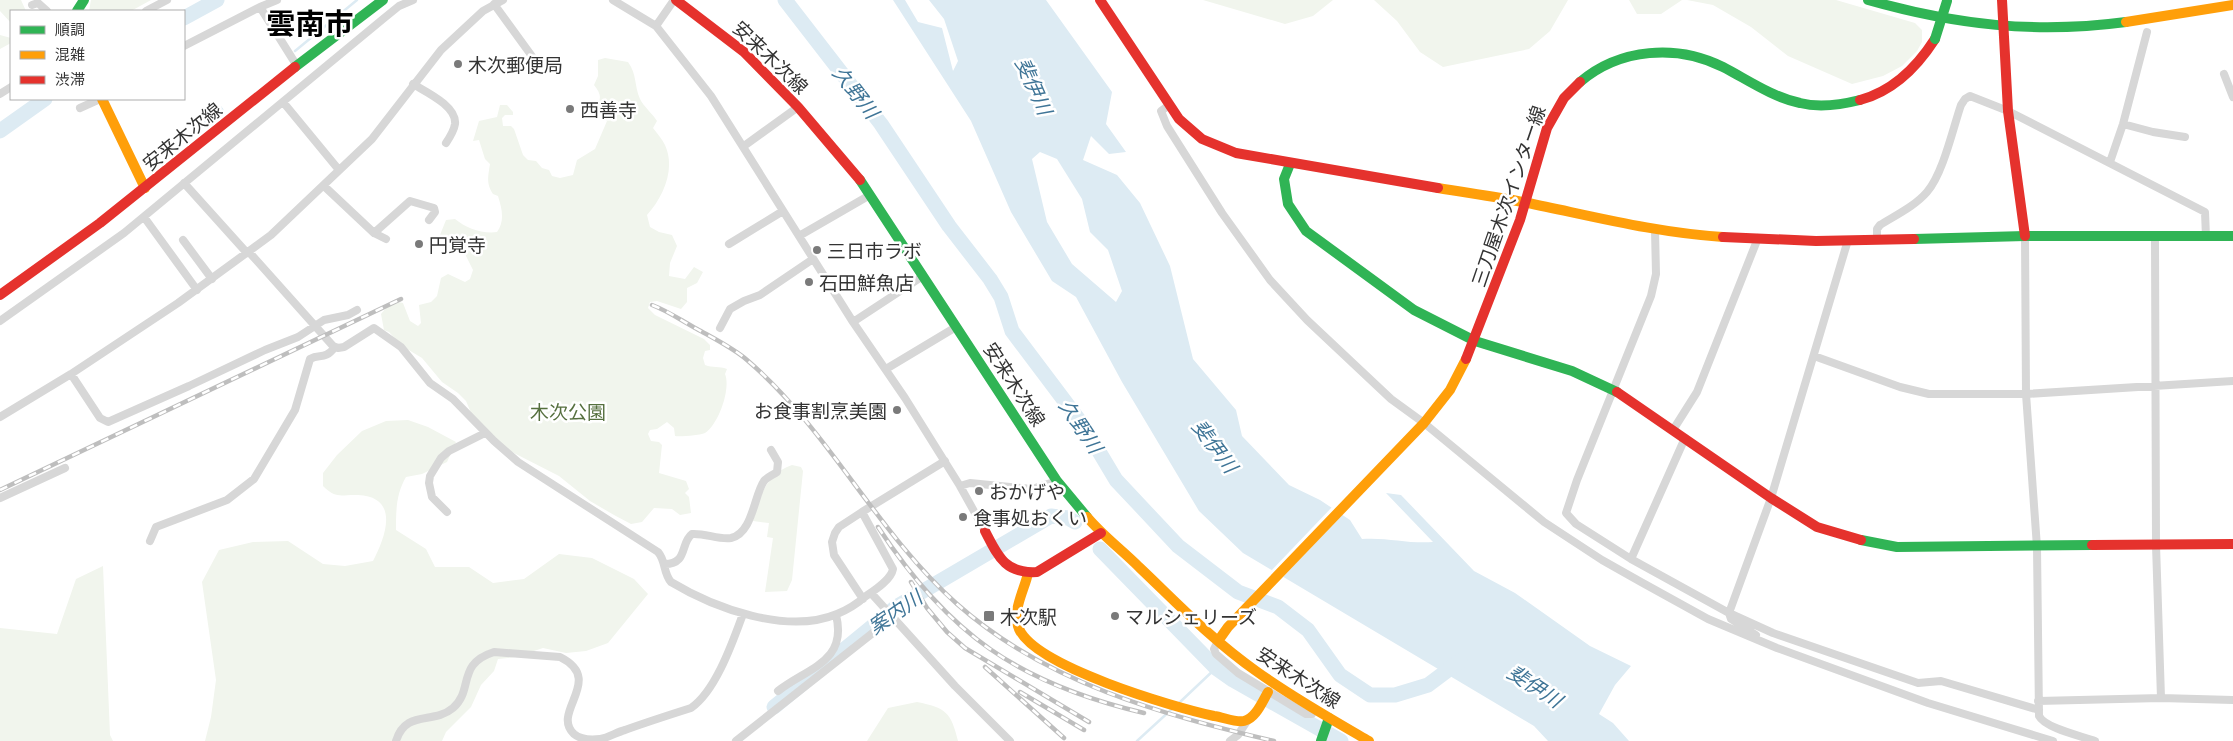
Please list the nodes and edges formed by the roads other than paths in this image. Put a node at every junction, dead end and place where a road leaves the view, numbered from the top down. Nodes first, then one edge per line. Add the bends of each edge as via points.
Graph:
1 (167, 0) edge
2 (277, 0) edge
3 (383, 0) edge
4 (413, 0) edge
5 (612, 0) edge
6 (675, 0) edge
7 (1100, 0) edge
8 (1868, 0) edge
9 (1947, 0) edge
10 (2002, 0) edge
11 (499, 1) edge
12 (32, 5) dead end
13 (2233, 5) edge
14 (260, 7) junction
15 (46, 10) edge
16 (148, 10) edge
17 (656, 26) junction
18 (2002, 27) junction
19 (2147, 32) dead end
20 (185, 45) edge
21 (296, 66) junction
22 (542, 70) dead end
23 (2224, 74) dead end
24 (413, 84) junction
25 (2233, 97) edge
26 (99, 100) edge
27 (101, 100) edge
28 (283, 102) junction
29 (1168, 106) junction
30 (798, 107) junction
31 (80, 108) dead end
32 (2008, 111) junction
33 (2123, 124) junction
34 (2184, 137) dead end
35 (446, 143) dead end
36 (744, 146) junction
37 (2110, 162) junction
38 (1290, 164) junction
39 (340, 170) junction
40 (184, 183) junction
41 (324, 186) junction
42 (145, 188) junction
43 (870, 195) junction
44 (1526, 203) junction
45 (783, 211) junction
46 (144, 217) junction
47 (429, 220) dead end
48 (1655, 230) junction
49 (374, 233) junction
50 (799, 236) junction
51 (2025, 236) junction
52 (2233, 236) edge
53 (2206, 237) junction
54 (1758, 238) junction
55 (2155, 238) junction
56 (386, 239) dead end
57 (1877, 239) junction
58 (183, 240) dead end
59 (1848, 240) junction
60 (729, 244) dead end
61 (248, 252) junction
62 (813, 259) junction
63 (923, 276) junction
64 (212, 279) junction
65 (197, 290) junction
66 (0, 295) edge
67 (357, 310) dead end
68 (0, 320) edge
69 (853, 322) junction
70 (315, 325) junction
71 (956, 327) junction
72 (720, 328) dead end
73 (1475, 341) junction
74 (335, 347) junction
75 (1814, 356) junction
76 (886, 368) junction
77 (71, 374) junction
78 (2233, 381) edge
79 (2157, 386) junction
80 (1613, 389) junction
81 (2026, 394) junction
82 (0, 417) edge
83 (1421, 427) junction
84 (1674, 430) junction
85 (485, 432) junction
86 (1685, 438) junction
87 (771, 450) dead end
88 (945, 461) junction
89 (65, 468) dead end
90 (1057, 481) junction
91 (960, 486) junction
92 (0, 498) edge
93 (1771, 498) junction
94 (447, 512) dead end
95 (862, 512) junction
96 (985, 531) joint
97 (1101, 534) junction
98 (150, 541) dead end
99 (2233, 544) edge
100 (2156, 545) junction
101 (2037, 547) junction
102 (1631, 559) junction
103 (664, 564) junction
104 (1028, 573) junction
105 (871, 593) junction
106 (863, 598) junction
107 (1729, 613) junction
108 (743, 614) junction
109 (836, 615) junction
110 (893, 617) junction
111 (1218, 641) junction
112 (1776, 648) junction
113 (833, 658) junction
114 (778, 691) dead end
115 (1265, 696) junction
116 (2161, 698) junction
117 (2233, 700) edge
118 (2038, 701) junction
119 (1314, 709) junction
120 (2039, 710) junction
121 (1247, 721) junction
122 (1328, 721) junction
123 (601, 740) edge
124 (396, 741) edge
125 (736, 741) edge
126 (1010, 741) edge
127 (1233, 741) edge
128 (1321, 741) edge
129 (1370, 741) edge
130 (2053, 741) edge
131 (2095, 741) edge

1 - 16 street
2 - 14 street
3 - 21 main road, 安来木次線
4 - 28 street via 399,6
5 - 17 street
6 - 17 street
6 - 30 main road, 安来木次線 via 744,52
7 - 29 main road
8 - 18 main road via 1906,11
9 - 44 main road, 三刀屋木次インター線, bridge via 1942,21 1926,55 1883,93 1840,104 1815,106 1790,101 1728,68 1683,52 1659,51 1614,60 1576,85 1559,104 1538,154
10 - 18 main road
11 - 22 street
11 - 24 street via 441,50
12 - 15 street via 41,4
13 - 18 main road via 2108,24 2059,28
14 - 20 street
14 - 21 street
17 - 36 street via 711,96
18 - 32 main road
19 - 33 street
21 - 42 main road, 安来木次線
23 - 25 street
24 - 35 street via 451,111 455,122
24 - 39 street via 372,139
26 - 31 street
27 - 42 main road
28 - 39 street
28 - 40 street
29 - 38 main road via 1190,131 1212,145
29 - 83 street via 1161,111 1167,126 1222,213 1270,280 1326,340
30 - 36 street
30 - 43 main road, 安来木次線
32 - 37 street
32 - 51 main road
32 - 57 street via 1972,96 1965,99 1933,182 1917,202 1880,225
33 - 34 street
33 - 37 street
36 - 45 street
37 - 53 street via 2205,212
38 - 44 main road
38 - 73 main road via 1284,179 1288,204 1306,231 1414,310
39 - 41 street
40 - 46 street
40 - 61 street
41 - 49 street
41 - 61 street
42 - 66 main road, 安来木次線 via 61,254
43 - 50 street
43 - 63 main road, 安来木次線
44 - 48 main road
44 - 73 main road, 三刀屋木次インター線
45 - 50 street
45 - 60 street
46 - 65 street
46 - 68 street
47 - 49 street via 434,208 410,201
48 - 54 main road
48 - 80 street via 1656,274 1651,296
49 - 56 street
50 - 62 street
51 - 55 main road
51 - 57 main road
51 - 81 street
52 - 53 main road
53 - 55 main road
54 - 59 main road
54 - 84 street via 1697,392
55 - 79 street
57 - 59 main road
58 - 64 street
59 - 75 street
61 - 64 street
61 - 70 street
62 - 69 street
62 - 72 street via 760,296 730,309
63 - 69 street
63 - 71 main road, 安来木次線
64 - 65 street
65 - 77 street
67 - 70 street
69 - 76 street
70 - 74 street
70 - 77 street via 298,337 108,422 100,418
71 - 76 street
71 - 90 main road, 安来木次線
73 - 80 main road via 1572,371
73 - 83 main road, 三刀屋木次インター線 via 1446,398
74 - 85 street via 344,347 377,329 401,347 430,383 453,399
74 - 98 street via 330,353 310,360 295,410 254,479 227,500 156,527
75 - 81 street via 1929,394
75 - 93 street
76 - 88 street
77 - 82 street
78 - 79 street
79 - 81 street
79 - 100 street
80 - 84 main road
80 - 102 street via 1566,512 1576,524
81 - 101 street
83 - 111 main road, 三刀屋木次インター線 via 1228,626
83 - 112 street via 1544,522 1602,560 1708,619
84 - 86 main road
85 - 94 street via 440,458 430,476 432,497
85 - 103 street via 518,462 658,552
86 - 93 main road
86 - 102 street
87 - 103 street via 778,462 777,472 765,480 753,514 735,537 692,534 683,554 676,561
88 - 91 street
88 - 95 street
89 - 92 street
90 - 91 street via 1032,489 970,483
90 - 97 main road, 安来木次線
91 - 96 street
93 - 101 main road via 1817,527 1881,545
93 - 107 street
95 - 105 street via 893,569 889,578
95 - 106 street via 839,528 832,542 834,555
96 - 104 main road via 1006,566
97 - 104 main road via 1037,572
97 - 111 main road, 安来木次線
99 - 100 main road
100 - 101 main road
100 - 116 street
101 - 118 street
102 - 107 street
103 - 108 street via 671,582
104 - 121 main road via 1017,613 1018,626 1024,638 1038,649 1107,682 1187,709
105 - 106 street
105 - 110 street
106 - 109 street
107 - 112 street via 1731,619
107 - 120 street via 1773,633 1918,683 1941,680
108 - 109 street via 785,621
108 - 123 street via 727,656 696,704
109 - 113 street via 838,641
110 - 113 street
110 - 126 street
111 - 115 street via 1214,649 1218,656
111 - 119 main road, 安来木次線 via 1260,674
112 - 130 street via 1928,703
113 - 114 street via 791,680
113 - 125 street
115 - 119 street via 1306,714
115 - 121 main road
116 - 117 street
116 - 118 street
118 - 120 street
119 - 122 main road, 安来木次線
120 - 131 street via 2044,722
121 - 127 street
122 - 128 main road
122 - 129 main road, 安来木次線
123 - 124 street via 582,738 569,728 568,717 579,686 579,679 569,662 560,658 494,652 484,655 469,670 463,692 452,709 407,724

